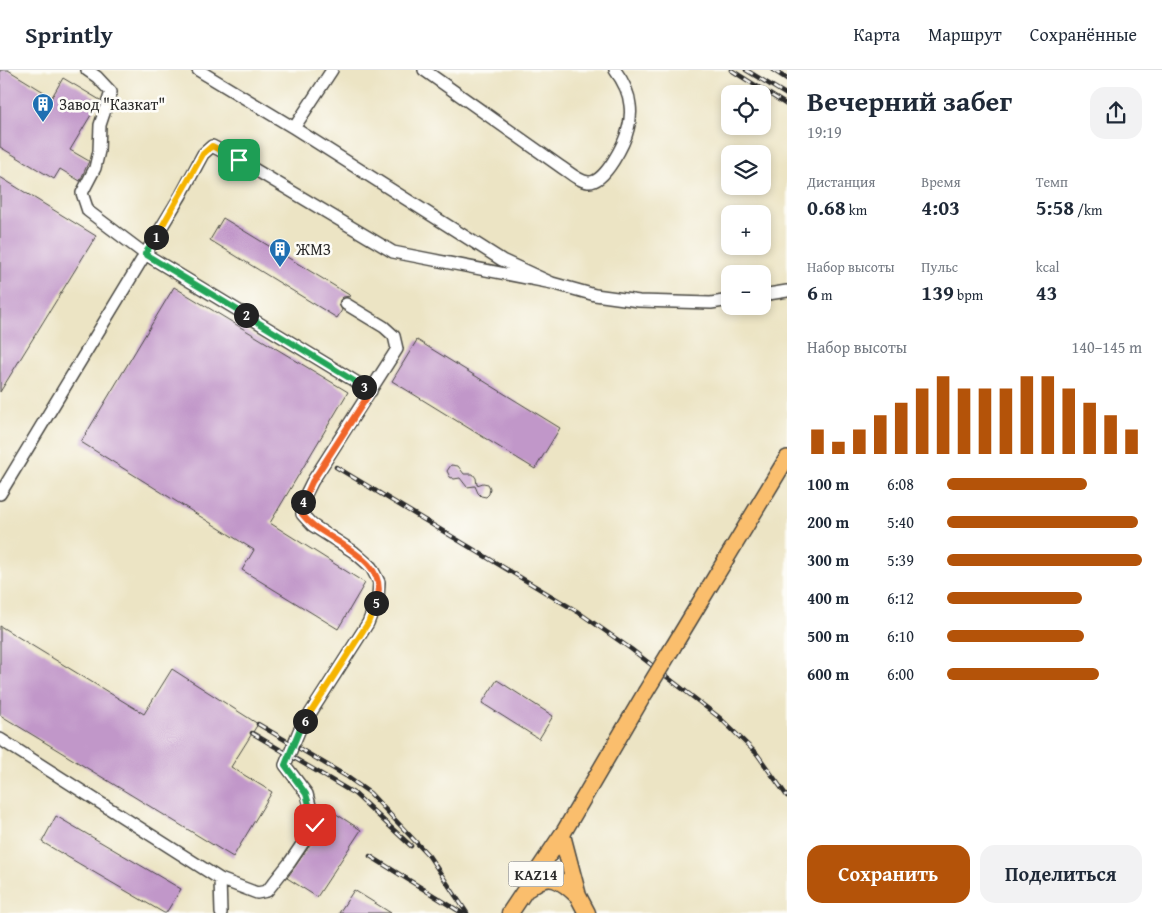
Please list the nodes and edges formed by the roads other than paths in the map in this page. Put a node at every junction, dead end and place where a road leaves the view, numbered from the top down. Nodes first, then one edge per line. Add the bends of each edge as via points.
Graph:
1 (87, 70) edge
2 (198, 70) edge
3 (332, 70) edge
4 (424, 70) edge
5 (615, 70) edge
6 (294, 128) junction
7 (145, 254) junction
8 (552, 283) junction
9 (787, 291) edge
10 (771, 294) edge
11 (721, 301) edge
12 (346, 304) dead end
13 (371, 391) junction
14 (787, 458) edge
15 (0, 494) edge
16 (0, 739) edge
17 (562, 835) junction
18 (220, 879) junction
19 (525, 891) junction
20 (578, 896) junction
21 (221, 913) edge
22 (510, 913) edge
23 (587, 913) edge

1 - 7 street via 111,92 100,125 96,168 82,193 88,211
2 - 6 street
3 - 6 street
4 - 5 street via 587,182 593,182 608,169 629,126 630,104 626,86
6 - 8 street via 502,260
7 - 8 street via 203,154 212,146 393,252
7 - 13 street
7 - 15 street
8 - 11 street via 594,295 639,301
9 - 10 street
12 - 13 street via 394,336 397,349
13 - 18 street via 303,500 302,514 312,525 354,552 371,567 379,582 378,598 368,623 299,731 285,765 306,794 315,825 267,891 257,893
14 - 17 main road, bridge
16 - 18 street
17 - 19 highway, KAZ14
17 - 20 highway, KAZ14
18 - 21 street
19 - 20 highway, KAZ14 via 544,878 556,878
19 - 22 highway, KAZ14
20 - 23 highway, KAZ14

